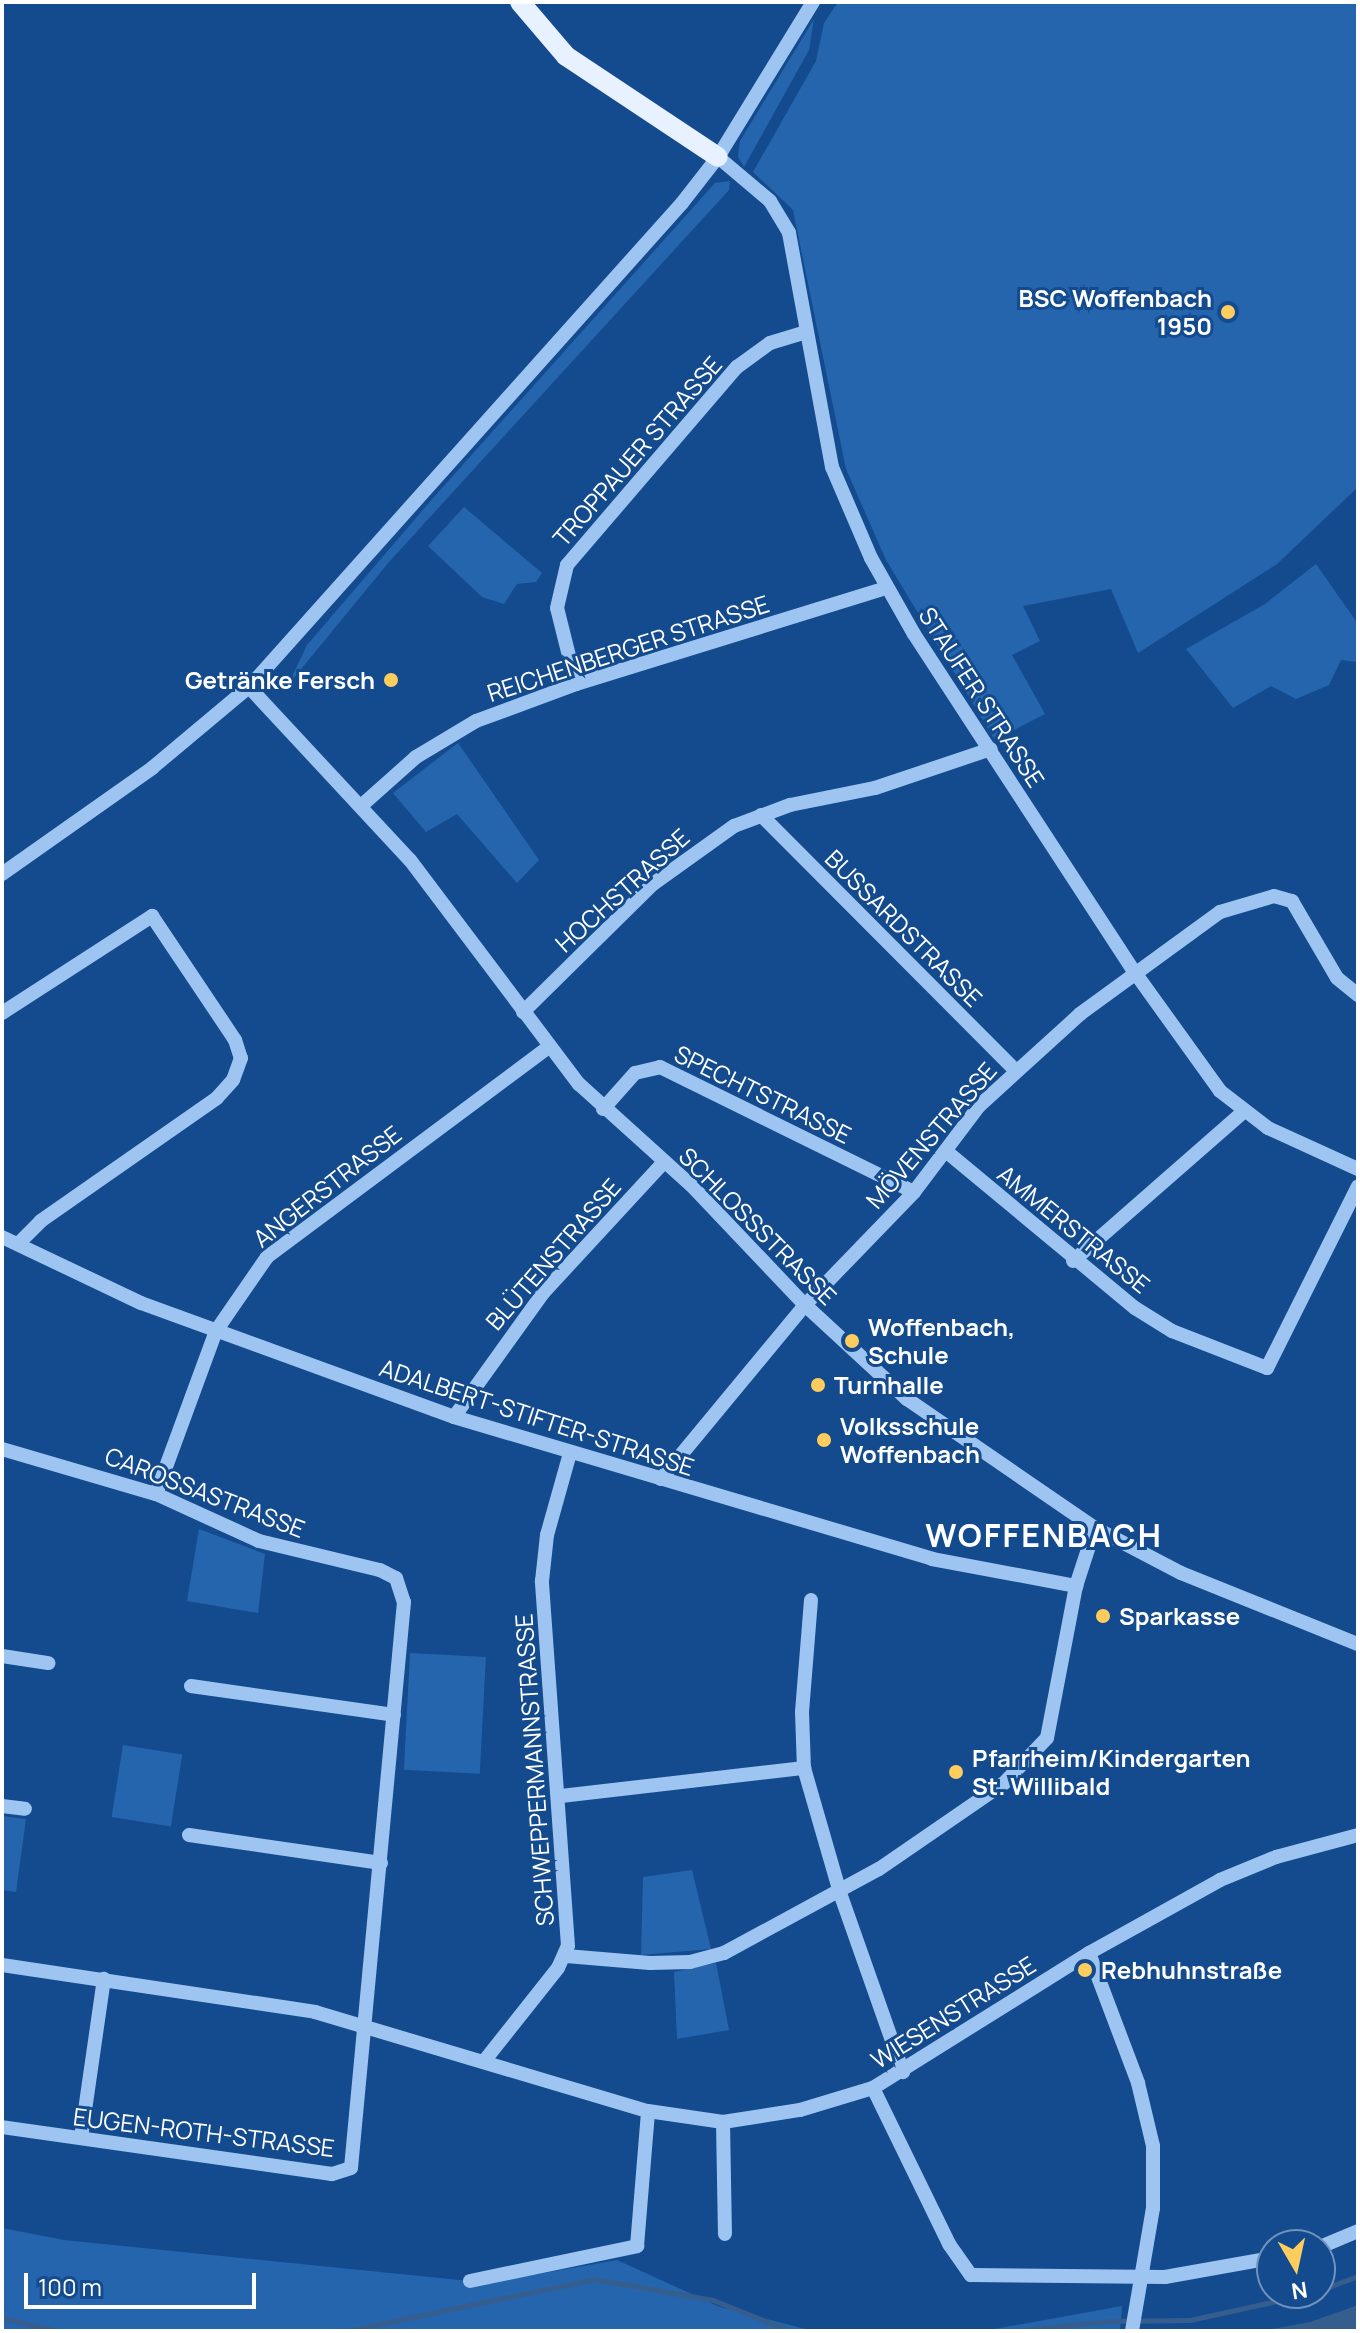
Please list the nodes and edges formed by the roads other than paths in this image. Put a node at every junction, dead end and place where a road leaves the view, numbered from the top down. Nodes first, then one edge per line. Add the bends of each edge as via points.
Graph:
1 (520, 2) edge
2 (813, 2) edge
3 (718, 157) junction
4 (805, 332) junction
5 (886, 588) junction
6 (576, 684) junction
7 (249, 687) junction
8 (991, 749) junction
9 (361, 806) junction
10 (761, 815) junction
11 (2, 874) edge
12 (1136, 974) junction
13 (1358, 995) edge
14 (523, 1012) junction
15 (2, 1013) edge
16 (547, 1048) junction
17 (1016, 1071) junction
18 (603, 1109) junction
19 (1243, 1112) junction
20 (947, 1152) junction
21 (663, 1163) junction
22 (1358, 1169) edge
23 (1358, 1186) edge
24 (914, 1192) junction
25 (2, 1237) edge
26 (19, 1243) junction
27 (1073, 1261) junction
28 (805, 1305) junction
29 (216, 1331) junction
30 (454, 1417) junction
31 (2, 1449) edge
32 (570, 1453) junction
33 (661, 1479) junction
34 (156, 1494) junction
35 (1095, 1528) junction
36 (1076, 1586) junction
37 (811, 1600) dead end
38 (1355, 1639) edge
39 (2, 1656) edge
40 (48, 1663) dead end
41 (191, 1686) dead end
42 (394, 1715) junction
43 (804, 1768) junction
44 (561, 1796) junction
45 (2, 1806) edge
46 (25, 1809) dead end
47 (189, 1835) dead end
48 (1358, 1835) edge
49 (381, 1863) junction
50 (840, 1893) junction
51 (1089, 1953) junction
52 (566, 1956) junction
53 (2, 1965) edge
54 (104, 1979) junction
55 (366, 2023) junction
56 (485, 2060) junction
57 (903, 2072) junction
58 (873, 2088) junction
59 (648, 2111) junction
60 (723, 2122) junction
61 (2, 2127) edge
62 (81, 2138) junction
63 (1358, 2231) edge
64 (725, 2234) dead end
65 (1336, 2240) edge
66 (1256, 2260) edge
67 (1139, 2278) junction
68 (470, 2281) dead end
69 (1132, 2331) edge

1 - 3 main road via 566,56
2 - 3 street
3 - 4 street, STAUFER STRASSE via 762,193 785,224
3 - 7 street via 658,231
4 - 5 street, STAUFER STRASSE via 832,467
4 - 6 street, TROPPAUER STRASSE via 770,343 737,367 567,565 557,608
5 - 6 street, REICHENBERGER STRASSE
5 - 8 street, STAUFER STRASSE
6 - 9 street, REICHENBERGER STRASSE via 450,734
7 - 9 street, SCHLOSSSTRASSE
7 - 11 street via 176,751
8 - 10 street, HOCHSTRASSE via 903,780
8 - 12 street, STAUFER STRASSE
9 - 14 street, SCHLOSSSTRASSE via 410,860
10 - 14 street, HOCHSTRASSE via 680,861
10 - 17 street, BUSSARDSTRASSE
12 - 13 street, MÖVENSTRASSE via 1220,912 1282,897 1301,913 1337,978
12 - 17 street, MÖVENSTRASSE via 1080,1014
12 - 19 street, STAUFER STRASSE via 1220,1091
14 - 16 street, SCHLOSSSTRASSE
15 - 26 street via 152,916 235,1040 241,1058 233,1080 217,1098 41,1221
16 - 18 street, SCHLOSSSTRASSE
16 - 29 street, ANGERSTRASSE via 281,1244 251,1276
17 - 20 street, MÖVENSTRASSE via 979,1106
18 - 21 street, SCHLOSSSTRASSE
18 - 24 street, SPECHTSTRASSE via 635,1073 660,1067
19 - 22 street, STAUFER STRASSE
19 - 27 street
20 - 24 street, MÖVENSTRASSE
20 - 27 street, AMMERSTRASSE
21 - 28 street, SCHLOSSSTRASSE via 692,1186
21 - 30 street, BLÜTENSTRASSE via 543,1293
23 - 27 street, AMMERSTRASSE via 1267,1368 1172,1331
24 - 28 street, MÖVENSTRASSE
25 - 26 street, ADALBERT-STIFTER-STRASSE
26 - 29 street, ADALBERT-STIFTER-STRASSE via 141,1303
28 - 33 street, MÖVENSTRASSE
28 - 35 street, SCHLOSSSTRASSE via 958,1439
29 - 30 street, ADALBERT-STIFTER-STRASSE
29 - 34 street, ANGERSTRASSE
30 - 32 street, ADALBERT-STIFTER-STRASSE
31 - 34 street, CAROSSASTRASSE
32 - 33 street, ADALBERT-STIFTER-STRASSE
32 - 44 street, SCHWEPPERMANNSTRASSE via 543,1560
33 - 36 street, ADALBERT-STIFTER-STRASSE via 932,1559
34 - 42 street, CAROSSASTRASSE via 259,1541 392,1574 404,1602
35 - 36 street
35 - 38 street, SCHLOSSSTRASSE via 1181,1573
36 - 50 street via 1054,1715 1033,1759 978,1804
37 - 43 street via 802,1712
39 - 40 street
41 - 42 street
42 - 49 street, CAROSSASTRASSE
43 - 44 street
43 - 50 street
44 - 52 street, SCHWEPPERMANNSTRASSE
45 - 46 street
47 - 49 street
48 - 51 street, WIESENSTRASSE via 1250,1866
49 - 55 street, CAROSSASTRASSE
50 - 52 street via 765,1935 690,1962
50 - 57 street
51 - 57 street, WIESENSTRASSE
51 - 67 street via 1138,2083 1153,2146 1153,2208
52 - 56 street, SCHWEPPERMANNSTRASSE
53 - 54 street, WIESENSTRASSE
54 - 55 street, WIESENSTRASSE
54 - 62 street
55 - 56 street, WIESENSTRASSE
55 - 62 street, EUGEN-ROTH-STRASSE via 354,2163 341,2173
56 - 59 street, WIESENSTRASSE
57 - 58 street, WIESENSTRASSE
58 - 60 street, WIESENSTRASSE via 800,2110
58 - 67 street via 949,2244 971,2275
59 - 60 street, WIESENSTRASSE
59 - 68 street via 637,2246
60 - 64 street
61 - 62 street, EUGEN-ROTH-STRASSE
63 - 65 street
66 - 67 street
67 - 69 street

